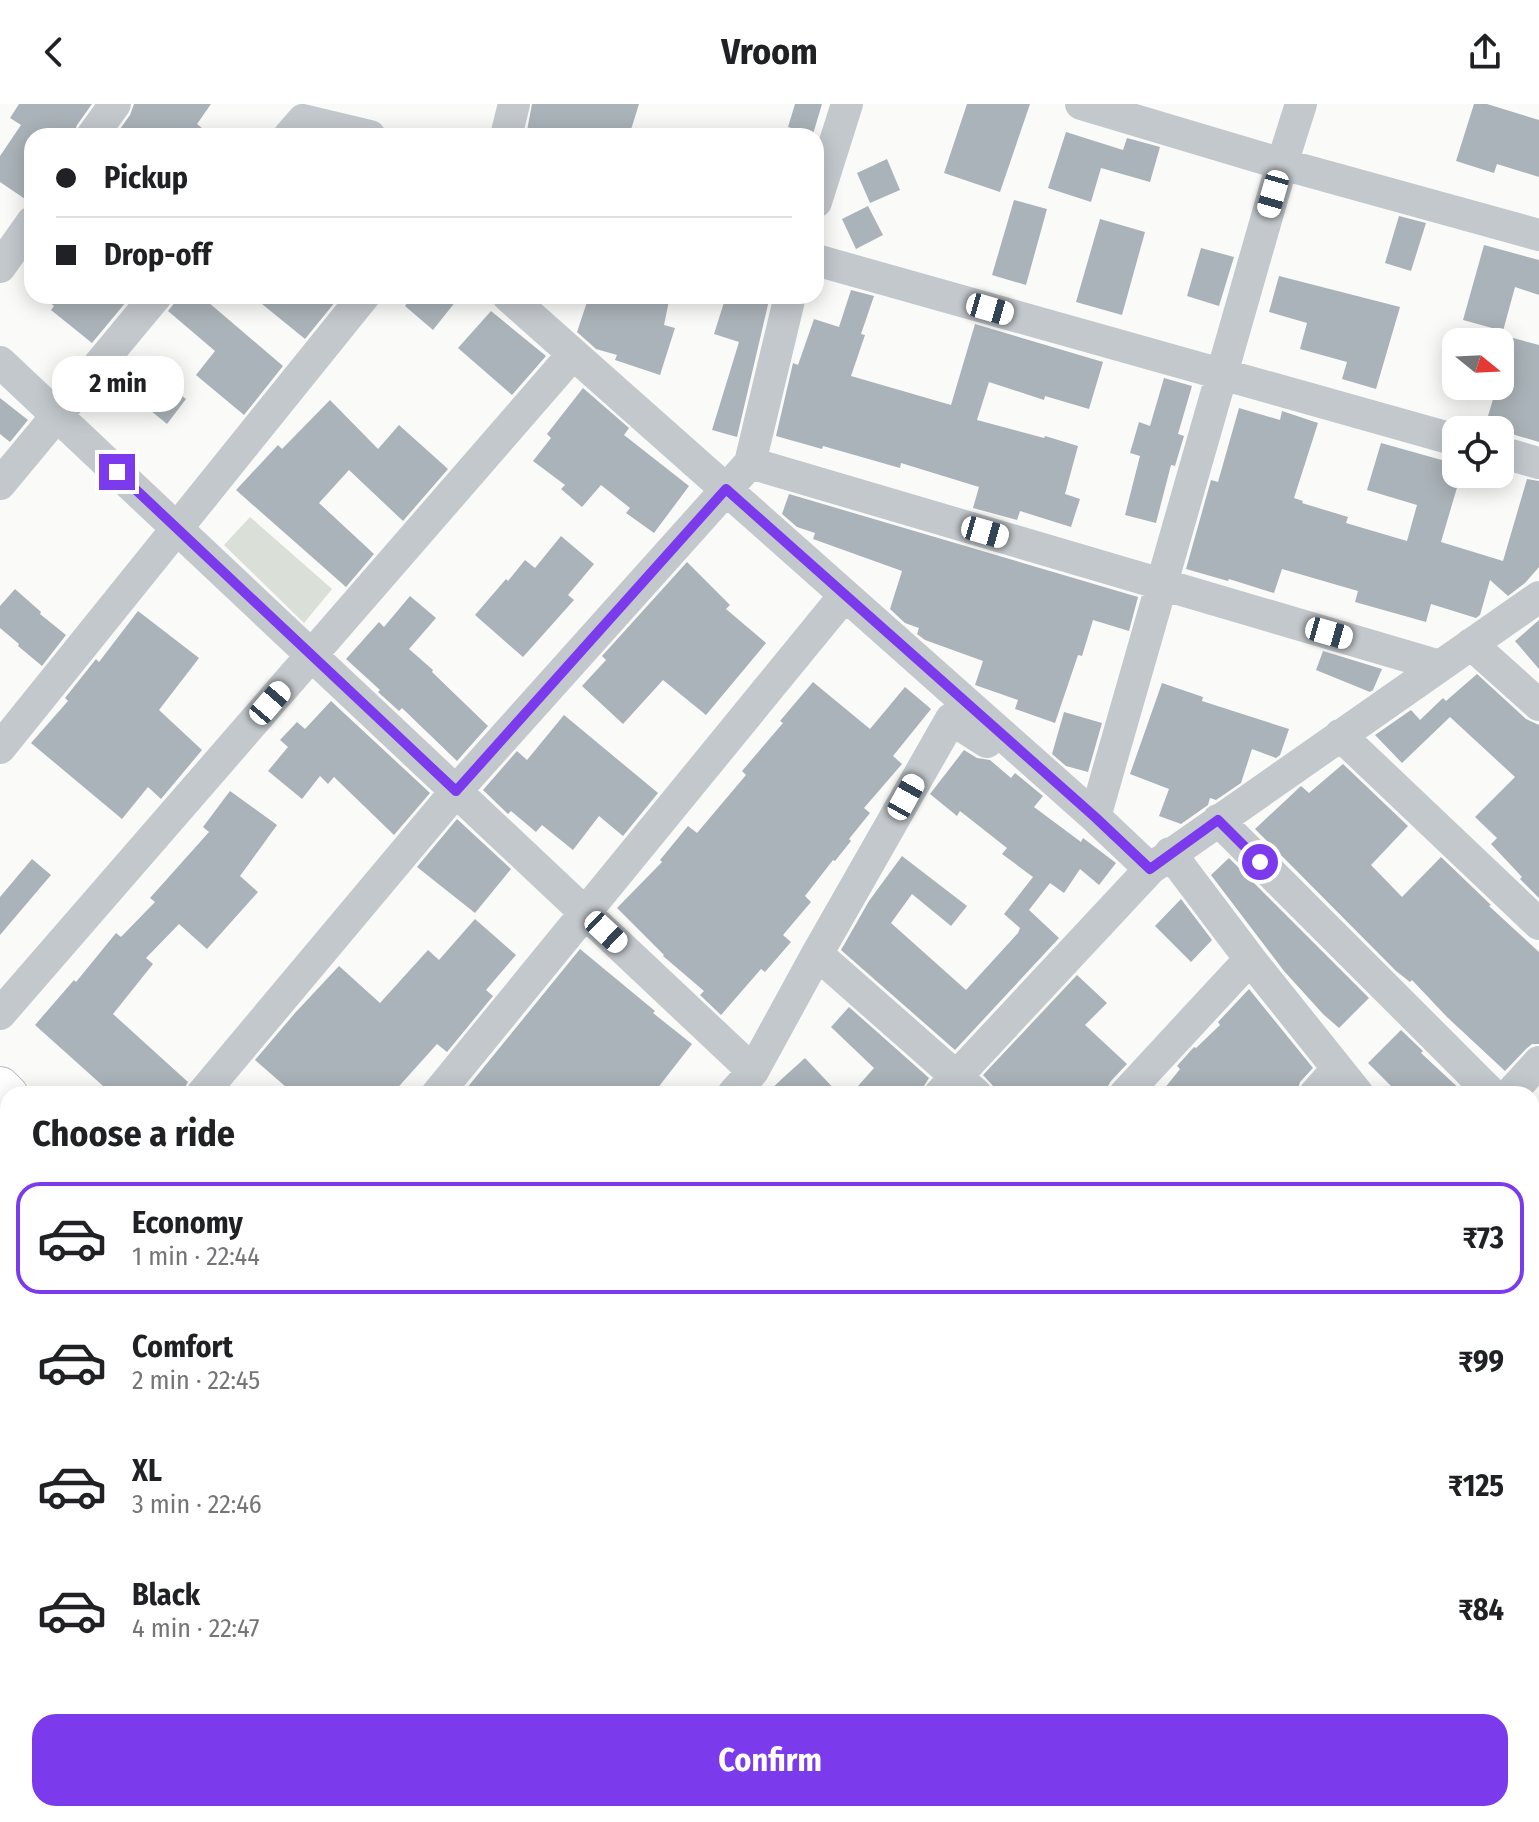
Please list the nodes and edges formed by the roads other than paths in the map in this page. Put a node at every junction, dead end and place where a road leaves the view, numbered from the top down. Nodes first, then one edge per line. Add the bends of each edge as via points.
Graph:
1 (115, 104) edge
2 (514, 104) edge
3 (847, 104) edge
4 (1081, 104) edge
5 (1301, 104) edge
6 (300, 124) edge
7 (98, 128) edge
8 (323, 128) edge
9 (508, 128) edge
10 (1282, 164) junction
11 (824, 177) edge
12 (24, 233) edge
13 (1539, 235) edge
14 (824, 262) edge
15 (0, 267) edge
16 (149, 304) edge
17 (358, 304) edge
18 (517, 304) edge
19 (788, 304) edge
20 (573, 354) junction
21 (0, 362) edge
22 (1222, 374) junction
23 (57, 415) junction
24 (1442, 436) edge
25 (1514, 456) edge
26 (750, 463) junction
27 (1539, 463) edge
28 (0, 484) edge
29 (726, 489) junction
30 (177, 528) junction
31 (1162, 584) junction
32 (844, 596) junction
33 (1539, 597) edge
34 (1471, 644) junction
35 (311, 655) junction
36 (1440, 666) junction
37 (1539, 705) edge
38 (1340, 735) junction
39 (0, 748) edge
40 (1060, 788) junction
41 (456, 791) junction
42 (1095, 817) junction
43 (1218, 820) junction
44 (1160, 861) junction
45 (584, 912) junction
46 (1539, 924) edge
47 (817, 954) junction
48 (1250, 959) junction
49 (0, 1014) edge
50 (1539, 1062) edge
51 (1337, 1069) junction
52 (743, 1082) edge
53 (209, 1086) edge
54 (443, 1086) edge
55 (955, 1086) edge
56 (959, 1086) edge
57 (1132, 1086) edge
58 (1322, 1086) edge
59 (1351, 1086) edge
60 (1484, 1086) edge
61 (1517, 1086) edge

1 - 7 street
2 - 9 street
3 - 11 street
4 - 10 street
5 - 10 street
6 - 8 street
10 - 13 street
10 - 22 street
12 - 15 street
14 - 22 street
16 - 23 street
17 - 30 street
18 - 20 street
19 - 26 street
20 - 29 street
20 - 35 street
21 - 23 street
22 - 24 street
22 - 31 street
23 - 28 street
23 - 30 street
25 - 27 street
26 - 29 street
26 - 31 street
29 - 32 street
29 - 41 street
30 - 35 street
30 - 39 street
31 - 36 street
31 - 42 street
32 - 40 street
32 - 45 street
33 - 34 street
34 - 36 street
34 - 37 street
35 - 41 street
35 - 49 street
36 - 38 street
38 - 43 street
38 - 46 street
40 - 42 street
40 - 47 street via 951,719
41 - 45 street
41 - 53 street
42 - 44 street
43 - 44 street
43 - 60 street
44 - 48 street
44 - 56 street
45 - 52 street
45 - 54 street
47 - 52 street
47 - 55 street
48 - 51 street
48 - 57 street
50 - 61 street
51 - 58 street
51 - 59 street

